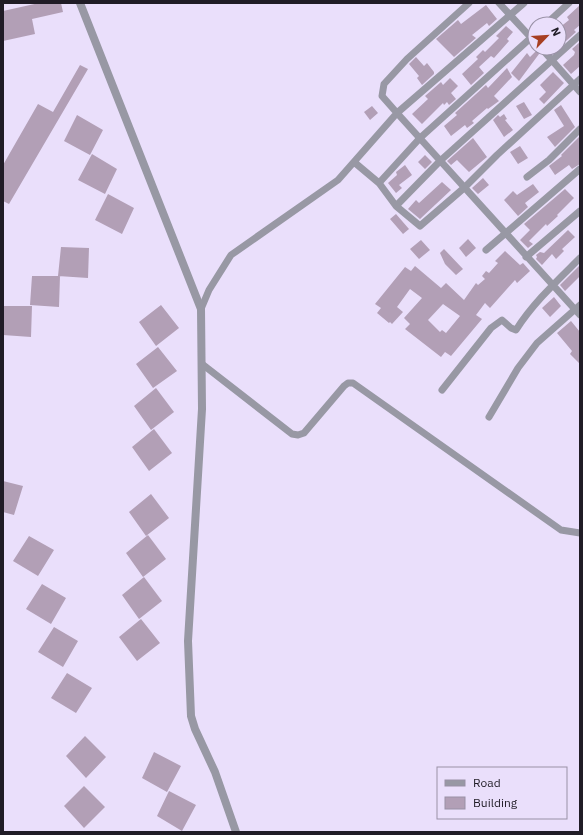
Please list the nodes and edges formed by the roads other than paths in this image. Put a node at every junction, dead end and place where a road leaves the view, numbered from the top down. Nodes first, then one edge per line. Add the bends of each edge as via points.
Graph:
1 (80, 3) edge
2 (469, 3) edge
3 (499, 3) edge
4 (524, 3) edge
5 (569, 3) edge
6 (510, 14) junction
7 (555, 16) edge
8 (527, 31) edge
9 (580, 35) edge
10 (527, 44) edge
11 (548, 56) edge
12 (552, 61) junction
13 (580, 79) edge
14 (574, 85) junction
15 (580, 92) edge
16 (397, 113) junction
17 (580, 129) edge
18 (420, 138) junction
19 (440, 161) junction
20 (354, 162) junction
21 (580, 169) edge
22 (527, 177) dead end
23 (379, 183) junction
24 (464, 188) junction
25 (396, 206) junction
26 (580, 211) edge
27 (505, 234) junction
28 (486, 250) dead end
29 (526, 257) junction
30 (580, 258) edge
31 (553, 285) junction
32 (577, 307) edge
33 (201, 309) junction
34 (580, 315) edge
35 (202, 364) junction
36 (442, 390) dead end
37 (489, 417) dead end
38 (580, 532) edge
39 (236, 832) edge

1 - 33 street
2 - 16 street via 407,59 384,84 382,96
3 - 6 street
4 - 6 street
5 - 7 street
6 - 8 street
6 - 16 street
9 - 12 street
10 - 18 street
11 - 12 street
12 - 14 street
12 - 19 street
13 - 14 street
14 - 15 street
14 - 24 street
16 - 18 street
16 - 20 street
17 - 22 street via 549,160
18 - 19 street
18 - 23 street
19 - 24 street
19 - 25 street
20 - 23 street
20 - 33 street via 338,180 232,255 209,290
21 - 27 street
23 - 25 street
24 - 25 street via 420,226
24 - 27 street
26 - 29 street
27 - 28 street
27 - 29 street
29 - 31 street
30 - 31 street
31 - 32 street
31 - 36 street via 516,330 502,320 491,328
32 - 34 street
32 - 37 street via 537,343 518,368
33 - 35 street
35 - 38 street via 292,434 298,435 304,433 344,386 348,383 353,384 560,530
35 - 39 street via 202,409 188,641 191,716 215,772

